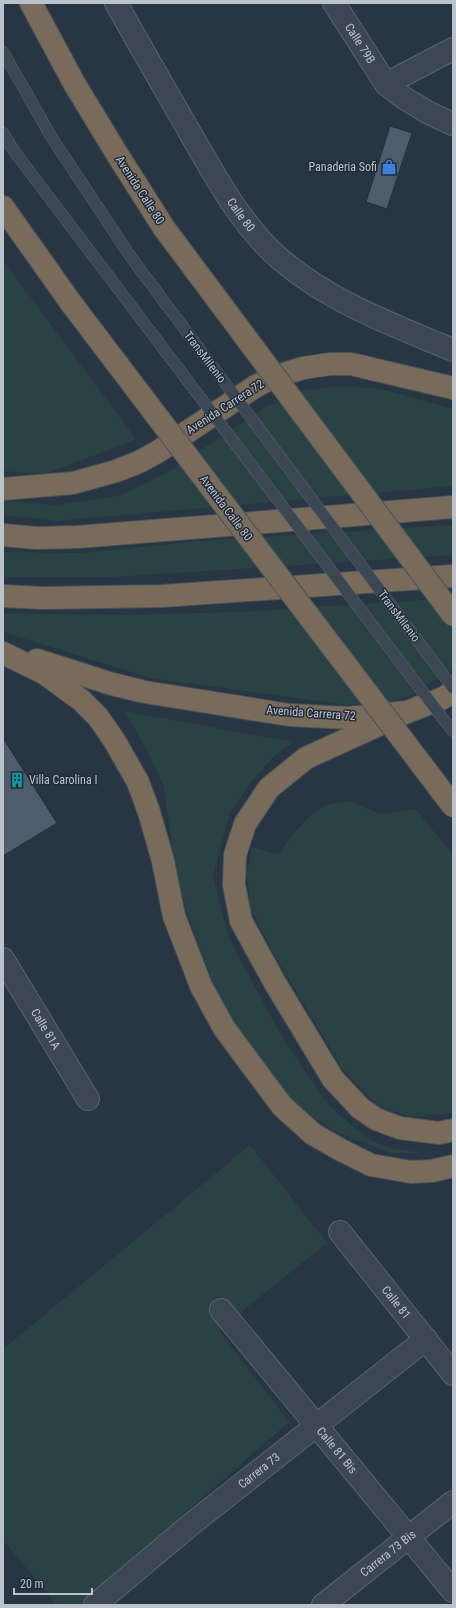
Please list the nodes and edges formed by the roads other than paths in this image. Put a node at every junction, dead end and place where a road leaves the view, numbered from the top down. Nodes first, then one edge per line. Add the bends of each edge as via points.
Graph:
1 (30, 3) edge
2 (116, 3) edge
3 (334, 3) edge
4 (453, 50) edge
5 (3, 52) edge
6 (386, 84) junction
7 (453, 124) edge
8 (3, 133) edge
9 (3, 208) edge
10 (3, 221) edge
11 (31, 247) junction
12 (450, 350) edge
13 (453, 388) edge
14 (3, 489) edge
15 (453, 507) edge
16 (3, 535) edge
17 (453, 576) edge
18 (3, 596) edge
19 (453, 615) edge
20 (3, 652) edge
21 (453, 688) edge
22 (453, 692) edge
23 (407, 712) junction
24 (453, 732) edge
25 (453, 806) edge
26 (3, 959) edge
27 (88, 1099) dead end
28 (453, 1130) edge
29 (453, 1166) edge
30 (340, 1232) dead end
31 (221, 1310) dead end
32 (426, 1340) junction
33 (453, 1374) edge
34 (318, 1426) junction
35 (453, 1502) edge
36 (409, 1537) junction
37 (453, 1591) edge
38 (95, 1605) edge
39 (323, 1605) edge

1 - 19 highway, Avenida Calle 80, bridge via 74,83 164,228
2 - 12 street, Calle 80 via 223,190 249,226 280,259 325,291 375,318
3 - 6 street, Calle 79B
4 - 6 street
5 - 21 lane, TransMilenio, bridge via 52,138 130,256
6 - 7 street, Calle 79B via 429,113
8 - 24 lane, bridge via 14,151
9 - 11 highway, Avenida Calle 80
10 - 11 highway
11 - 25 highway, Avenida Calle 80, bridge
13 - 14 highway, Avenida Carrera 72 via 351,364 303,368 256,386 139,462 73,483
15 - 16 highway via 77,537 37,538
17 - 18 highway via 162,596
20 - 23 highway, Avenida Carrera 72 via 112,684 183,699 304,715 348,718
20 - 29 highway via 44,673 81,700 98,717 114,740 138,782 149,812 163,861 174,916 201,986 224,1028 282,1106 313,1134 371,1165 411,1172
22 - 23 highway, Avenida Carrera 72
23 - 28 highway via 306,758 269,788 245,824 235,855 234,885 241,921 333,1079 360,1108 376,1119 400,1128 439,1134
26 - 27 street, Calle 81A
30 - 32 street, Calle 81
31 - 34 street, Calle 81 Bis
32 - 33 street, Calle 81
32 - 34 street, Carrera 73
34 - 36 street, Calle 81 Bis
34 - 38 street, Carrera 73 via 189,1526
35 - 36 street, Carrera 73 Bis
36 - 37 street, Calle 81 Bis
36 - 39 street, Carrera 73 Bis

